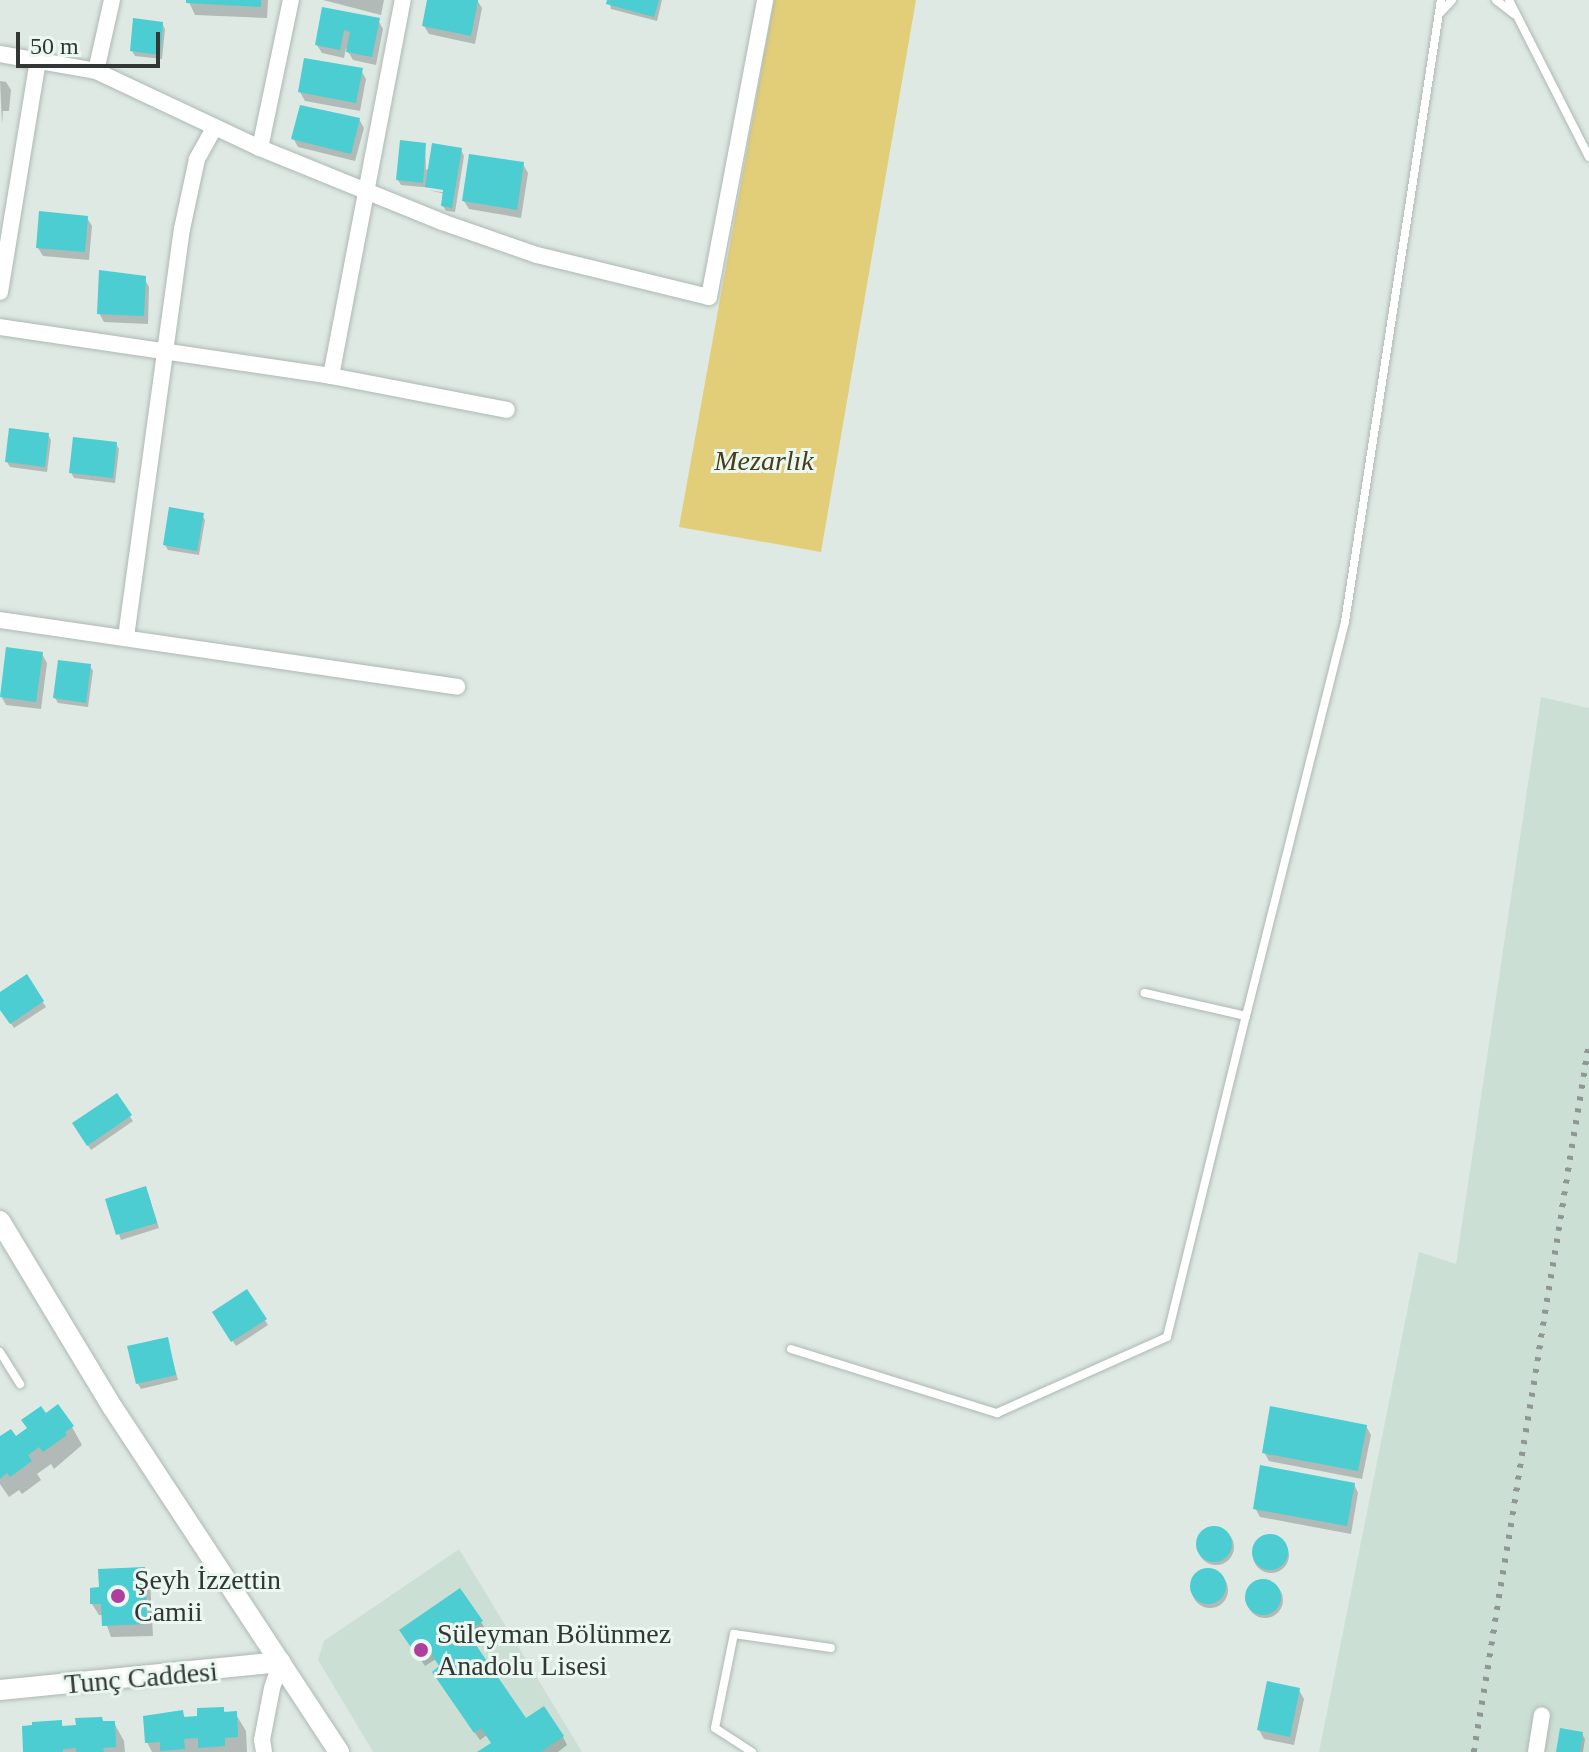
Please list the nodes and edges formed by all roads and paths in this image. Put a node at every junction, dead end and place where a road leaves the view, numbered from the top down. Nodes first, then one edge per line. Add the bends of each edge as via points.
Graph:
1 (112, 0) edge
2 (291, 0) edge
3 (403, 0) edge
4 (765, 0) edge
5 (1441, 0) edge
6 (1452, 0) edge
7 (1496, 0) edge
8 (1509, 0) edge
9 (1440, 13) junction
10 (1514, 14) junction
11 (0, 54) edge
12 (38, 61) junction
13 (96, 71) junction
14 (214, 128) junction
15 (260, 148) junction
16 (1589, 157) edge
17 (366, 192) junction
18 (8, 196) edge
19 (0, 292) edge
20 (0, 327) edge
21 (164, 349) junction
22 (331, 376) junction
23 (507, 410) dead end
24 (0, 620) edge
25 (126, 637) junction
26 (457, 687) dead end
27 (1145, 993) dead end
28 (1246, 1016) junction
29 (0, 1221) edge
30 (791, 1349) dead end
31 (0, 1352) edge
32 (20, 1384) dead end
33 (831, 1648) dead end
34 (281, 1662) junction
35 (0, 1690) edge
36 (1542, 1715) dead end
37 (264, 1752) edge
38 (339, 1752) edge
39 (752, 1752) edge
40 (1536, 1752) edge

1 - 13 street
2 - 15 street
3 - 17 street
4 - 17 street via 709,297 537,255
5 - 9 lane
6 - 9 lane
7 - 10 lane
8 - 10 lane
9 - 28 lane via 1345,622
10 - 16 lane
11 - 12 street
12 - 13 street
12 - 18 street
13 - 14 street
14 - 15 street
14 - 21 street via 197,159
15 - 17 street
17 - 22 street
18 - 19 street
20 - 21 street
21 - 22 street
21 - 25 street
22 - 23 street
24 - 25 street
25 - 26 street
27 - 28 lane
28 - 30 lane via 1167,1337 997,1413
29 - 34 street via 113,1408
31 - 32 lane
33 - 39 lane via 734,1634 715,1728
34 - 35 street, Tunç Caddesi
34 - 37 street
34 - 38 street
36 - 40 street

